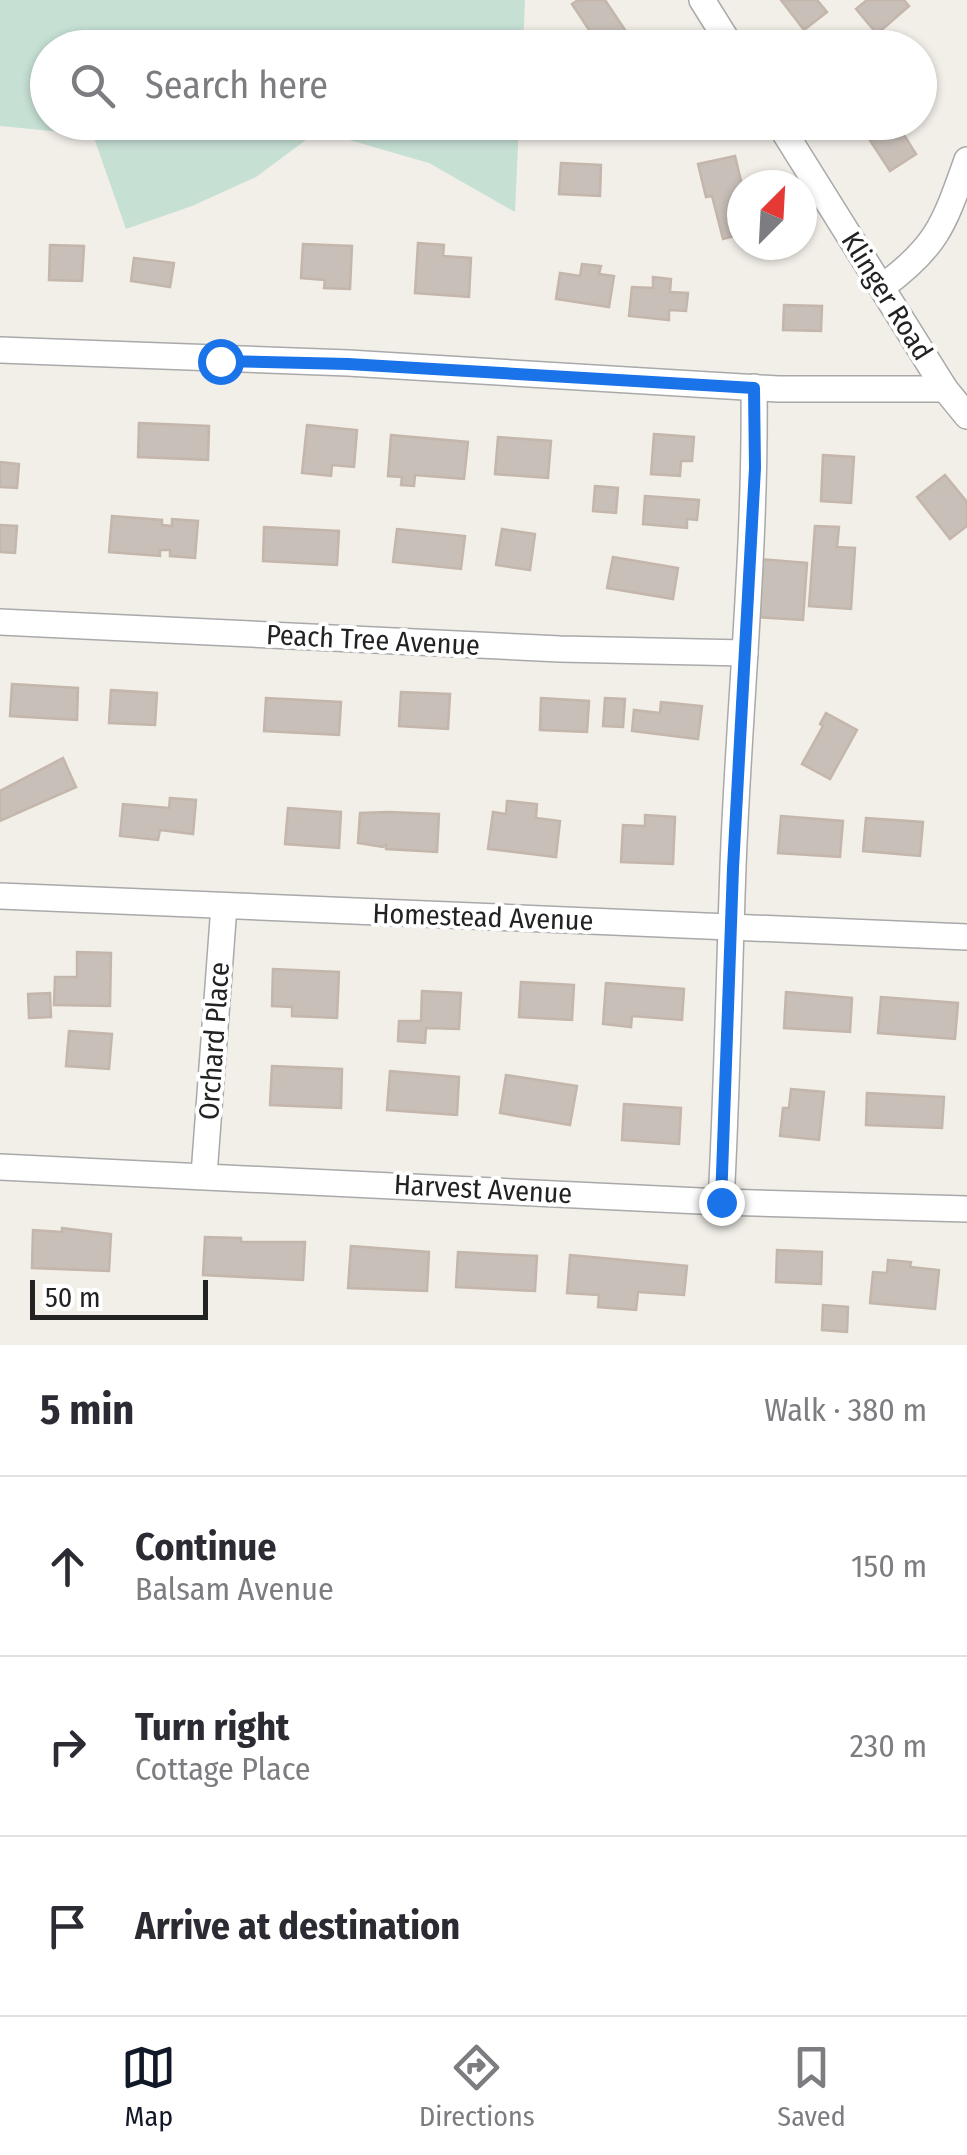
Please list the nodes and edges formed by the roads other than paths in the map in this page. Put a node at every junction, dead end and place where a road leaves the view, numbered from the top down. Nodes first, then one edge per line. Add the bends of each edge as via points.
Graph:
1 (702, 0) edge
2 (721, 30) edge
3 (789, 140) edge
4 (967, 160) edge
5 (882, 287) junction
6 (0, 350) edge
7 (754, 388) junction
8 (944, 390) junction
9 (967, 416) edge
10 (0, 622) edge
11 (745, 653) junction
12 (0, 896) edge
13 (224, 906) junction
14 (732, 927) junction
15 (967, 938) edge
16 (0, 1166) edge
17 (204, 1175) junction
18 (721, 1202) junction
19 (967, 1209) edge

1 - 2 street
3 - 5 street, Klinger Road
4 - 5 street via 928,249
5 - 8 street, Klinger Road
6 - 7 street
7 - 8 street
7 - 11 street
8 - 9 street, Klinger Road
10 - 11 street, Peach Tree Avenue
11 - 14 street
12 - 13 street, Homestead Avenue
13 - 14 street, Homestead Avenue
13 - 17 street, Orchard Place
14 - 15 street, Homestead Avenue
14 - 18 street
16 - 17 street, Harvest Avenue
17 - 18 street, Harvest Avenue
18 - 19 street, Harvest Avenue

